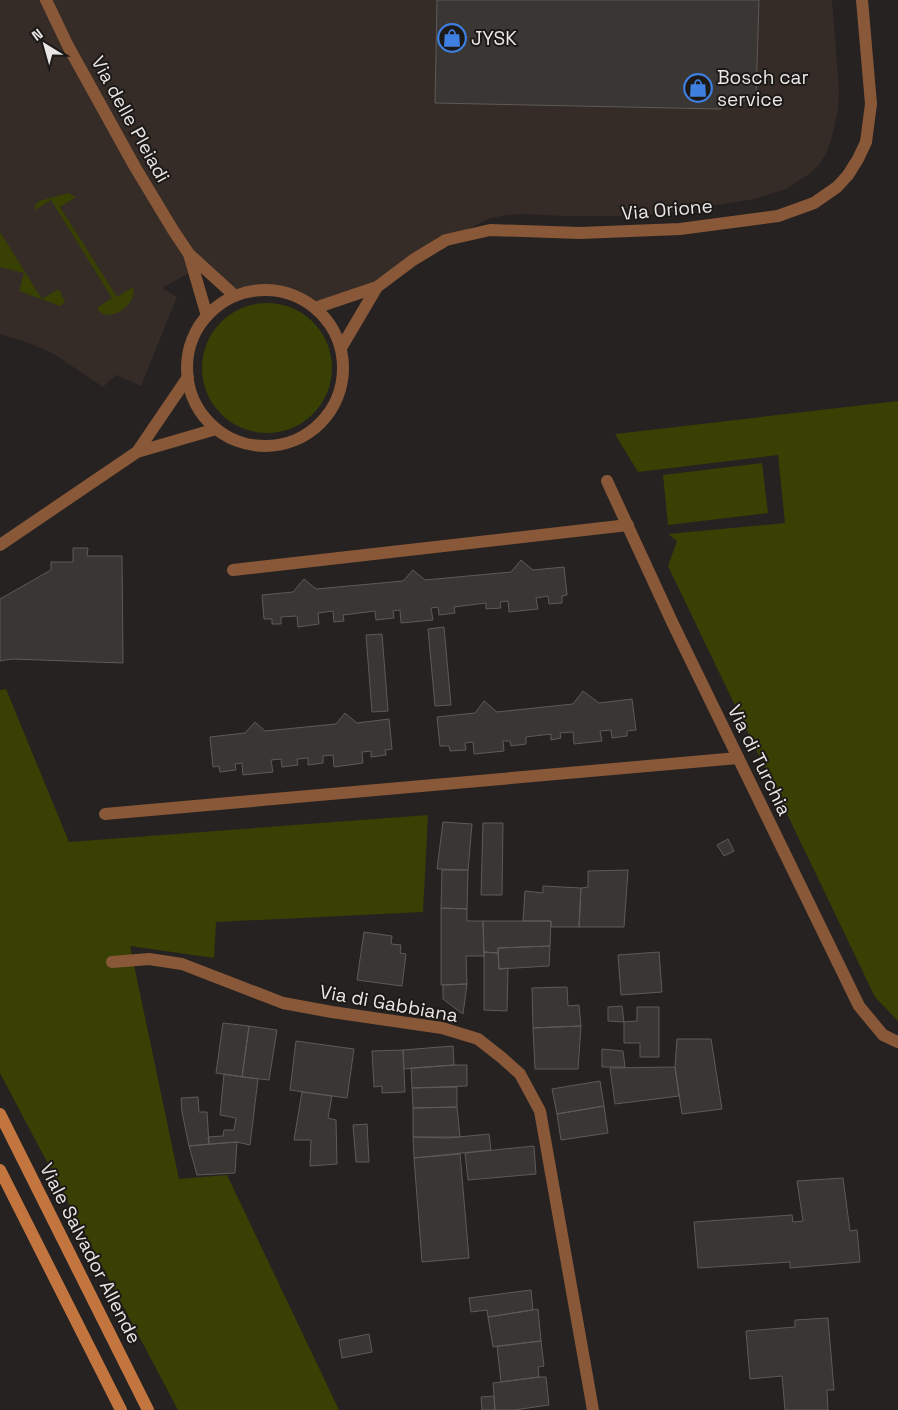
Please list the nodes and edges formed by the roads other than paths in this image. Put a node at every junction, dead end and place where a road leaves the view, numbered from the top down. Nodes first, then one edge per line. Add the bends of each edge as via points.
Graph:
1 (46, 0) edge
2 (862, 0) edge
3 (188, 254) junction
4 (377, 287) junction
5 (235, 296) junction
6 (316, 308) junction
7 (207, 316) junction
8 (341, 348) junction
9 (188, 377) junction
10 (216, 429) junction
11 (137, 452) junction
12 (607, 481) dead end
13 (628, 525) junction
14 (0, 545) edge
15 (233, 570) dead end
16 (738, 758) junction
17 (105, 814) dead end
18 (112, 962) dead end
19 (898, 1042) edge
20 (0, 1114) edge
21 (0, 1170) edge
22 (121, 1410) edge
23 (148, 1410) edge
24 (593, 1410) edge

1 - 3 street, Via delle Pleiadi via 135,167
2 - 4 street, Via Orione via 871,104 866,142 848,176 827,195 778,216 680,230 490,230 446,240
3 - 5 street, Via delle Pleiadi
3 - 7 street, Via delle Pleiadi
4 - 6 street, Via Orione
4 - 8 street
5 - 6 street via 255,290 277,290 297,296
5 - 7 street
6 - 8 street via 329,322
7 - 9 street via 190,344
8 - 10 street via 340,391 330,410 308,433 288,442 267,446 245,443
9 - 10 street via 197,406
9 - 11 street
10 - 11 street
11 - 14 street
12 - 13 street, Via di Turchia
13 - 15 street
13 - 16 street, Via di Turchia
16 - 17 street
16 - 19 street, Via di Turchia via 859,1006 883,1034
18 - 24 street, Via di Gabbiana via 149,959 182,964 283,1003 442,1028 478,1039 520,1074 540,1111
20 - 23 main road, Viale Salvador Allende
21 - 22 main road

